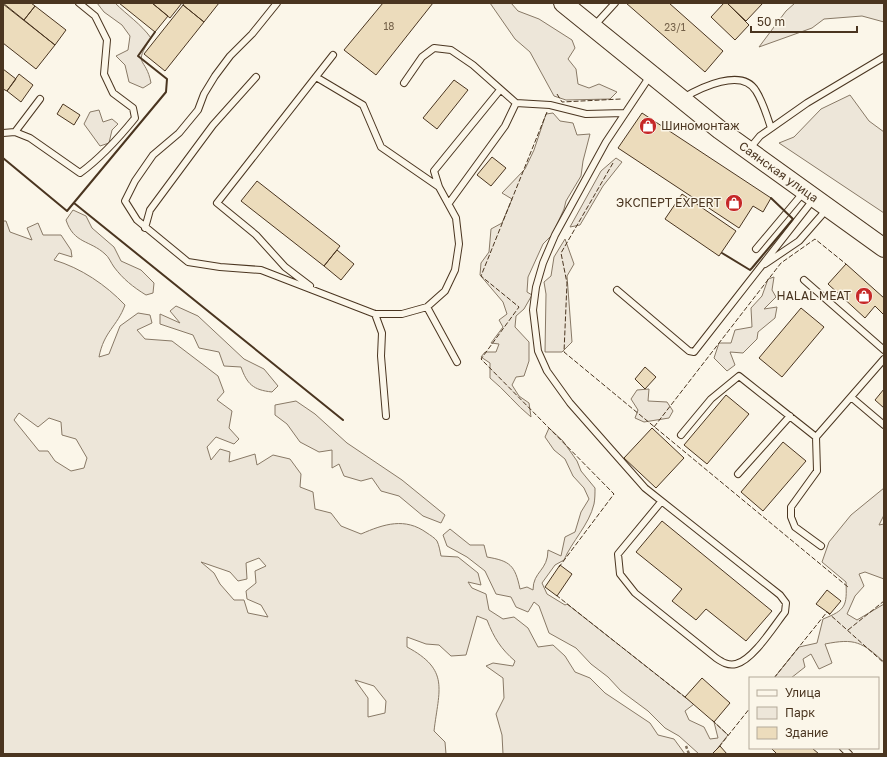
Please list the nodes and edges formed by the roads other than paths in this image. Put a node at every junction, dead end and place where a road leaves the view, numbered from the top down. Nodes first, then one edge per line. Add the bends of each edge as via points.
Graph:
1 (79, 3) edge
2 (277, 3) edge
3 (563, 3) edge
4 (615, 3) edge
5 (592, 27) junction
6 (333, 55) dead end
7 (884, 57) edge
8 (651, 75) junction
9 (256, 76) dead end
10 (316, 77) junction
11 (404, 84) dead end
12 (500, 90) junction
13 (682, 98) junction
14 (40, 99) dead end
15 (516, 103) junction
16 (624, 113) junction
17 (771, 128) junction
18 (15, 132) junction
19 (3, 133) edge
20 (747, 151) junction
21 (440, 186) junction
22 (816, 199) junction
23 (449, 203) junction
24 (145, 228) junction
25 (884, 248) edge
26 (756, 249) dead end
27 (761, 267) junction
28 (804, 280) dead end
29 (316, 290) junction
30 (617, 290) dead end
31 (427, 307) junction
32 (375, 314) junction
33 (884, 350) edge
34 (884, 359) edge
35 (457, 362) dead end
36 (851, 397) junction
37 (386, 416) dead end
38 (790, 416) junction
39 (884, 425) edge
40 (681, 434) dead end
41 (816, 437) junction
42 (738, 474) dead end
43 (661, 502) junction
44 (821, 546) dead end

1 - 18 lane via 95,16 107,40 104,74 113,94 133,108 135,118 118,140 80,173 30,138
2 - 24 lane via 215,76 198,110 179,133 153,155 134,181 125,201
3 - 5 street, Саянская улица
4 - 5 lane
5 - 8 street, Саянская улица
6 - 10 lane
7 - 17 lane via 807,103
8 - 13 street, Саянская улица
8 - 16 lane
9 - 24 lane via 213,124 150,210
10 - 21 lane via 363,105 381,147
10 - 29 lane via 217,203 256,235 285,266
11 - 12 lane via 422,57 434,48 451,50 473,65
12 - 15 lane
12 - 21 lane via 434,171
13 - 17 lane via 716,82 740,79 756,89
13 - 20 street, Саянская улица
14 - 18 lane
15 - 16 lane via 550,105 586,114
15 - 23 lane via 505,126
16 - 43 lane via 555,235 543,263 533,310 538,351 547,371 570,403 644,488
17 - 20 lane
18 - 19 lane
20 - 22 street, Саянская улица
21 - 23 lane
22 - 25 street, Саянская улица
22 - 26 lane
22 - 27 lane
22 - 27 lane via 799,241
23 - 31 lane via 456,218 459,244 455,270 445,291
24 - 29 lane via 188,262 262,270
27 - 30 lane via 694,352 689,351
28 - 33 lane
29 - 32 lane
31 - 32 lane via 402,314
31 - 35 lane
32 - 37 lane via 382,333 381,356
34 - 36 lane
36 - 39 lane
36 - 41 lane
38 - 40 lane via 739,376 710,398
38 - 41 lane
38 - 42 lane
41 - 44 lane via 817,471 791,507 791,517 795,527
43 - 43 lane via 780,595 786,603 785,612 746,660 735,665 726,664 716,658 635,593 620,574 618,554

